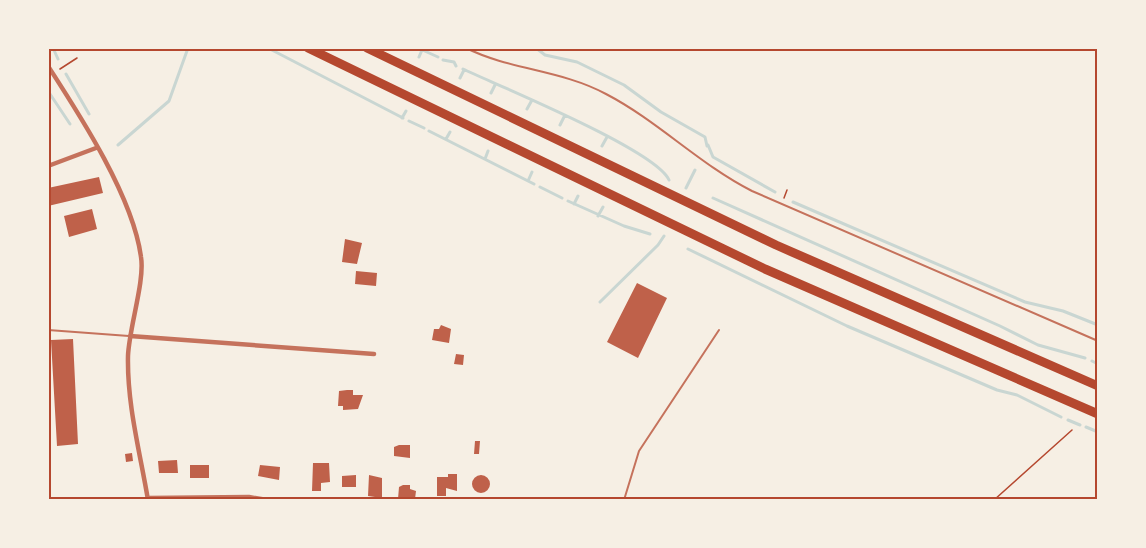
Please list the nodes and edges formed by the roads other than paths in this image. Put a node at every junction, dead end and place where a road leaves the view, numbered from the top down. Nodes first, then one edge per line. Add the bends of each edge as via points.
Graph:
1 (308, 48) edge
2 (367, 48) edge
3 (466, 48) edge
4 (48, 66) edge
5 (96, 148) junction
6 (48, 166) edge
7 (48, 330) edge
8 (719, 330) dead end
9 (130, 336) junction
10 (1098, 341) edge
11 (374, 354) dead end
12 (1098, 386) edge
13 (1098, 414) edge
14 (148, 499) edge
15 (234, 499) edge
16 (267, 500) edge
17 (624, 500) edge

1 - 13 highway via 828,297
2 - 12 highway via 787,250
3 - 10 lane via 574,80 607,94 723,177
4 - 5 street
5 - 6 street
5 - 9 street via 128,209 142,260
7 - 9 lane
8 - 17 lane via 639,451
9 - 11 street
9 - 14 street via 130,404
14 - 15 street
15 - 16 street

